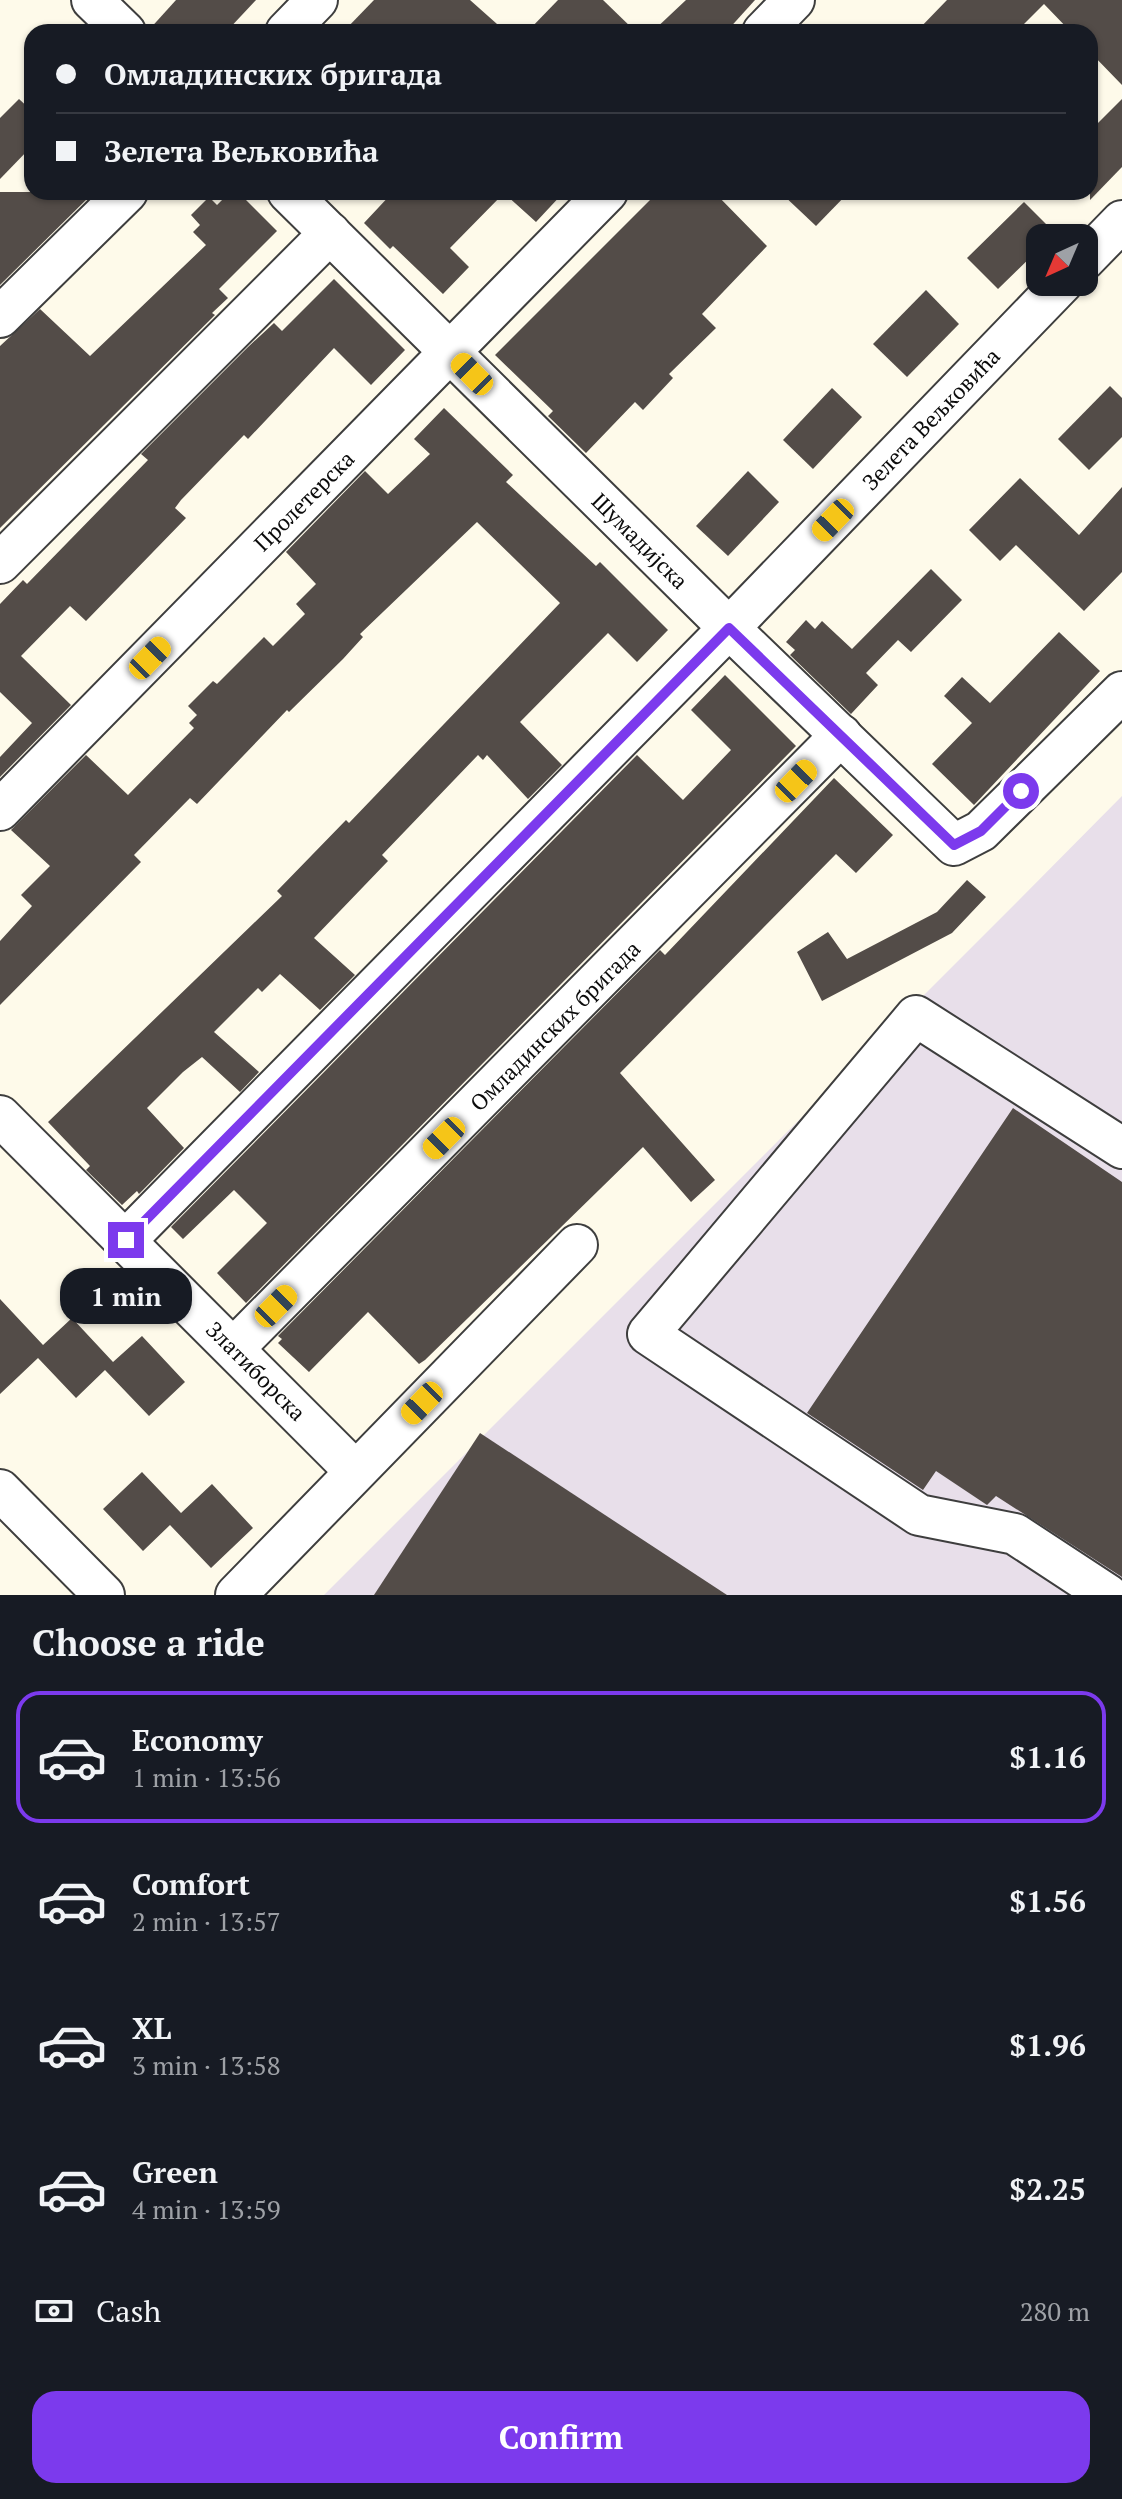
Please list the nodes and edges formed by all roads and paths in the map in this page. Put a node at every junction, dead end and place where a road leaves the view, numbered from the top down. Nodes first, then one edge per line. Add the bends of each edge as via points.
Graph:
1 (92, 0) edge
2 (317, 0) edge
3 (794, 0) edge
4 (117, 24) edge
5 (294, 24) edge
6 (771, 24) edge
7 (119, 200) edge
8 (296, 200) edge
9 (599, 200) edge
10 (1122, 221) edge
11 (330, 233) junction
12 (1098, 246) edge
13 (1049, 296) edge
14 (0, 317) edge
15 (450, 353) junction
16 (0, 563) edge
17 (729, 628) junction
18 (1122, 692) edge
19 (841, 735) junction
20 (0, 810) edge
21 (0, 1116) edge
22 (1122, 1148) edge
23 (126, 1240) junction
24 (577, 1245) dead end
25 (234, 1348) junction
26 (355, 1471) junction
27 (0, 1490) edge
28 (104, 1595) edge
29 (236, 1595) edge
30 (1108, 1595) edge

1 - 4 street
2 - 5 street
3 - 6 street
7 - 14 street
8 - 11 street, Шумадијска
9 - 15 street, Пролетерска
10 - 12 street
11 - 15 street, Шумадијска
11 - 16 street
13 - 17 street, Зелета Вељковића
15 - 17 street, Шумадијска
15 - 20 street, Пролетерска
17 - 19 street, Шумадијска
17 - 23 street, Зелета Вељковића
18 - 19 street, Шумадијска via 981,831 954,845
19 - 25 street, Омладинских бригада
21 - 23 street, Златиборска
22 - 30 street via 916,1016 648,1334 919,1515 1015,1534
23 - 25 street, Златиборска
24 - 26 street
25 - 26 street, Златиборска
26 - 29 street
27 - 28 street

